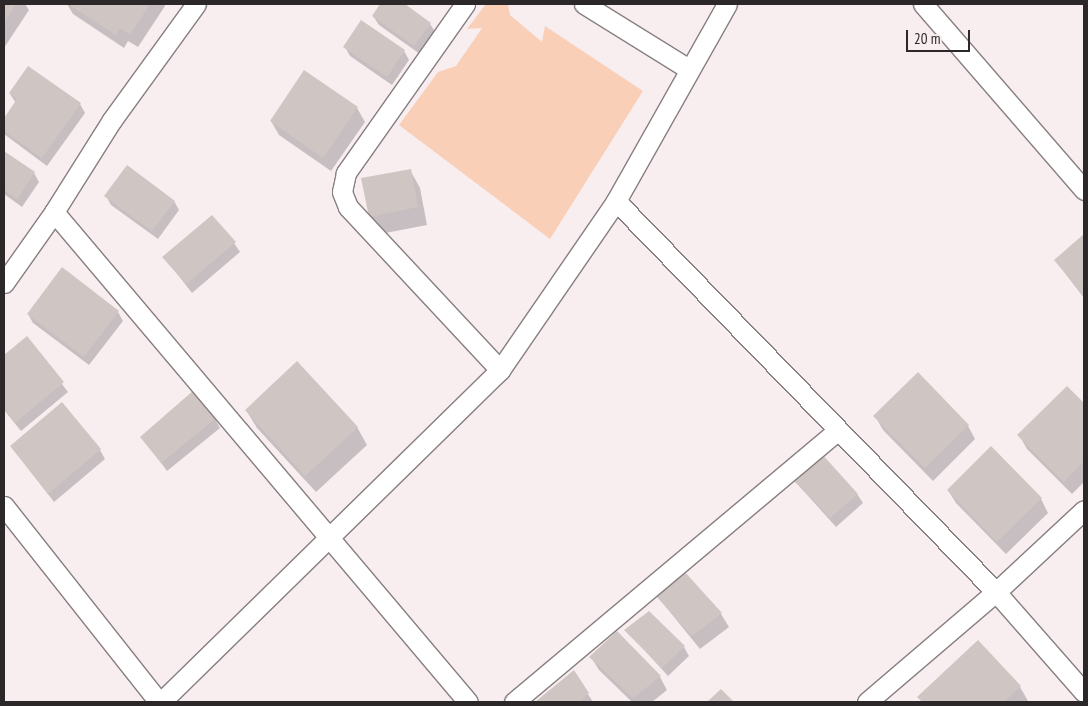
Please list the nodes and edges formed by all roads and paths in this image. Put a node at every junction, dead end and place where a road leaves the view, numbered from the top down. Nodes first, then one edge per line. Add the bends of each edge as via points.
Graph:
1 (196, 4) edge
2 (465, 4) edge
3 (584, 4) edge
4 (727, 4) edge
5 (923, 4) edge
6 (688, 69) junction
7 (1084, 190) edge
8 (616, 201) junction
9 (54, 212) junction
10 (4, 283) edge
11 (500, 370) junction
12 (838, 430) junction
13 (4, 506) edge
14 (1084, 510) edge
15 (329, 536) junction
16 (996, 592) junction
17 (1084, 692) edge
18 (160, 702) edge
19 (468, 702) edge
20 (514, 702) edge
21 (867, 702) edge

1 - 9 street via 112,120
2 - 11 street via 346,174 342,192 348,207
3 - 6 street
4 - 6 street
5 - 7 street
6 - 8 street
8 - 11 street
8 - 12 street
9 - 10 street
9 - 15 street
11 - 15 street
12 - 16 street
12 - 20 street
13 - 18 street
14 - 16 street
15 - 18 street
15 - 19 street
16 - 17 street
16 - 21 street

